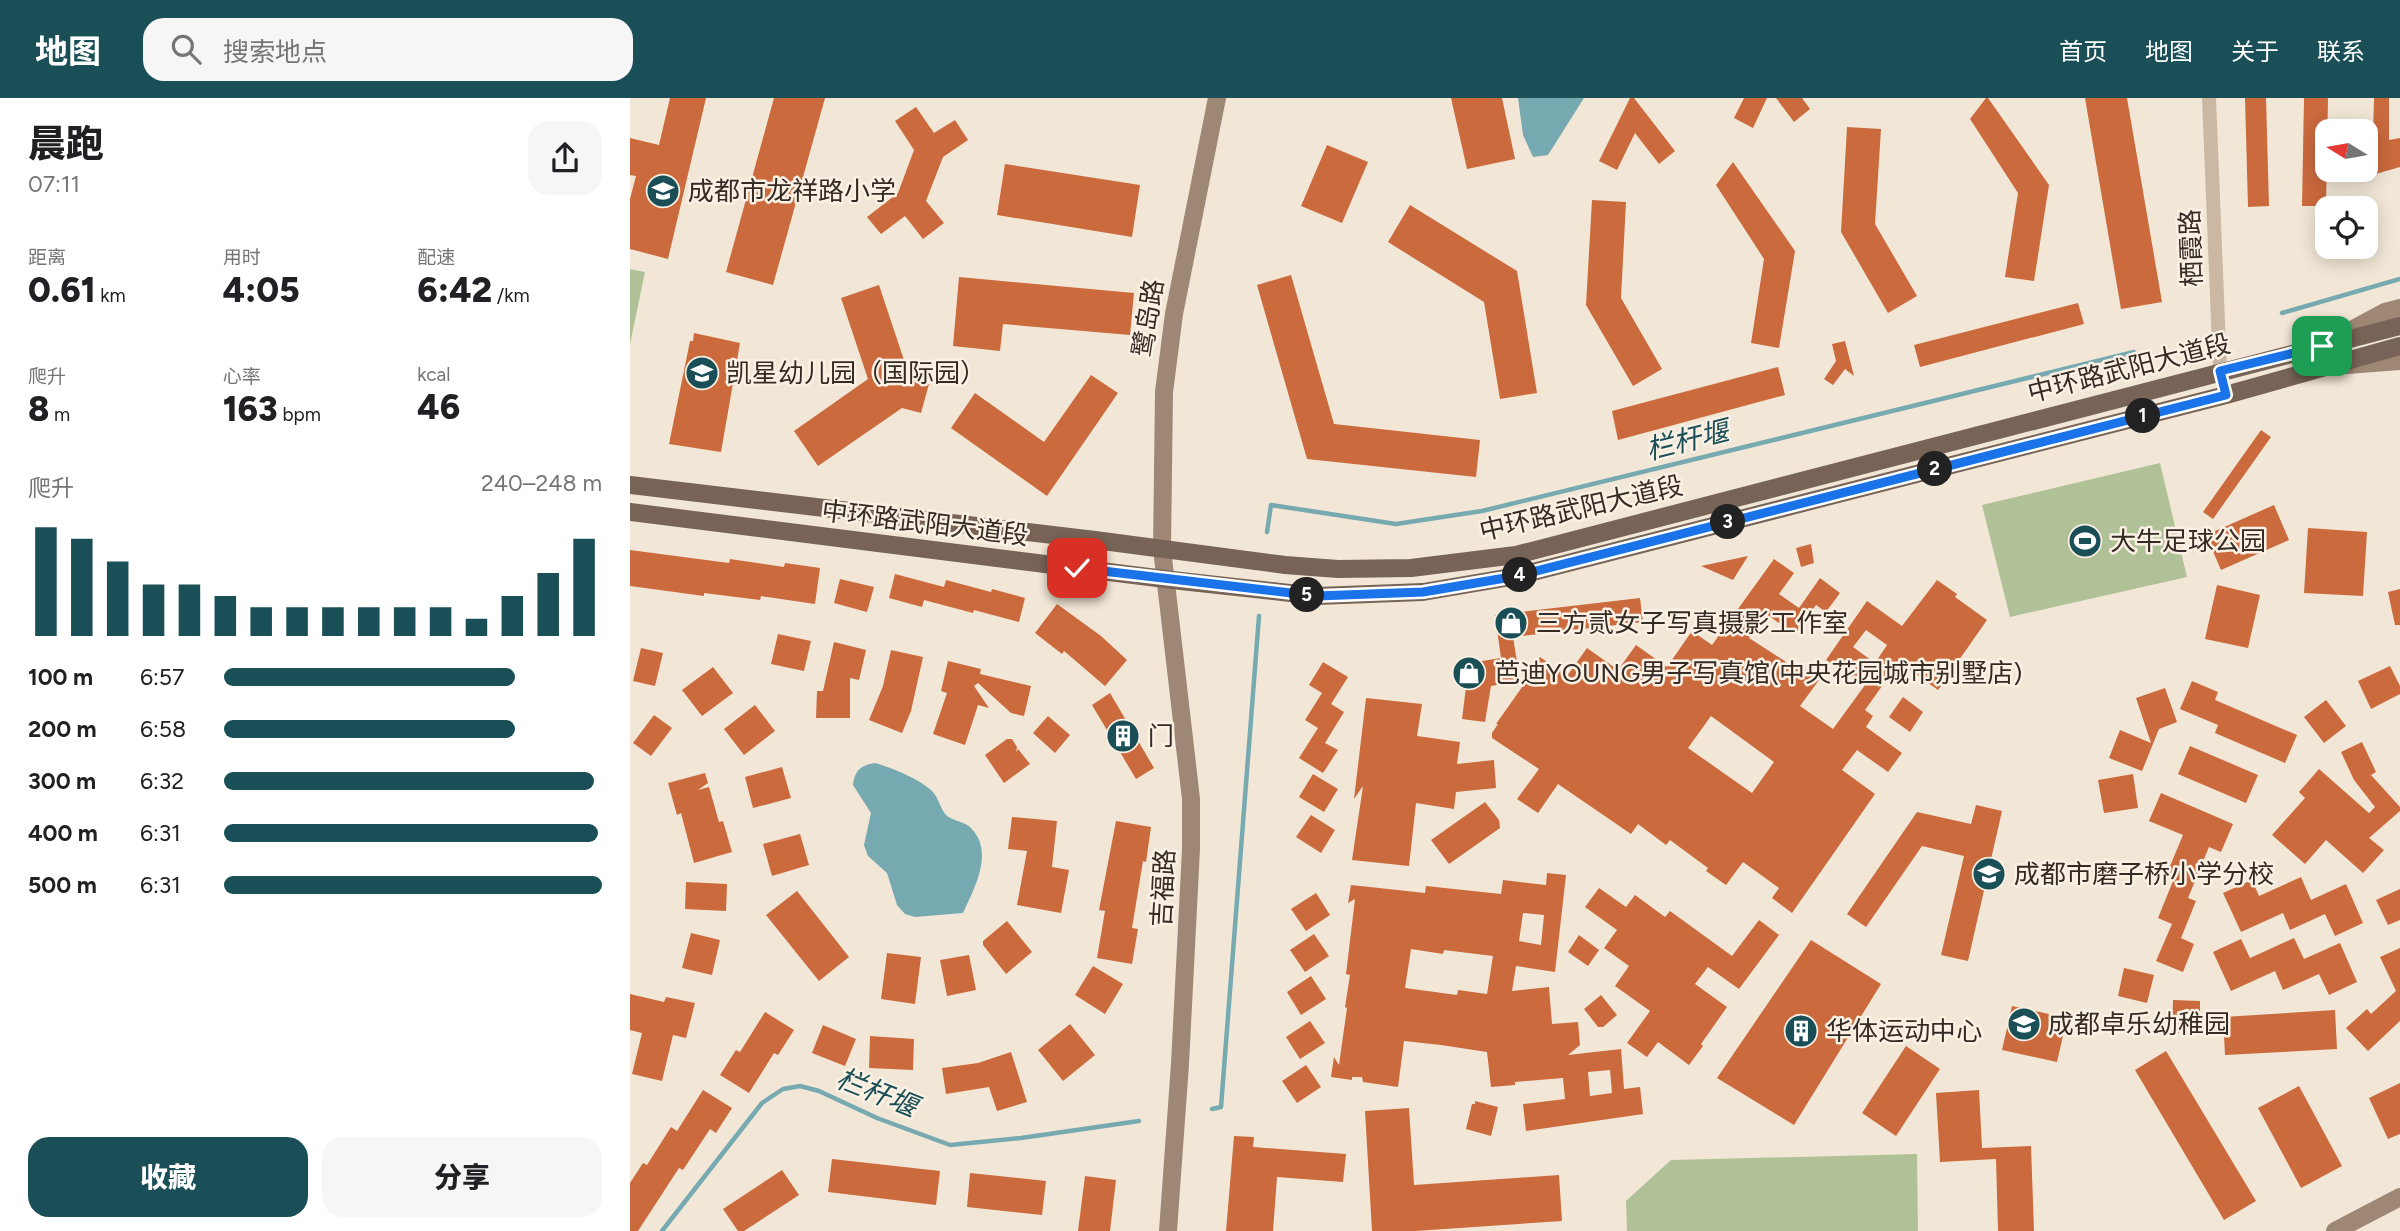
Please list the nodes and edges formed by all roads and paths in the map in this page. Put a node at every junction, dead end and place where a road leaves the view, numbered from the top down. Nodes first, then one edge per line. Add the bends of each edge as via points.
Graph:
1 (1217, 98) edge
2 (2209, 98) edge
3 (2400, 308) edge
4 (2400, 326) edge
5 (2322, 346) junction
6 (2400, 346) edge
7 (2400, 361) edge
8 (2323, 368) junction
9 (2220, 371) junction
10 (2226, 395) junction
11 (630, 485) edge
12 (630, 513) edge
13 (1162, 549) junction
14 (1166, 579) junction
15 (2400, 1197) edge
16 (1168, 1231) edge
17 (2336, 1231) edge

1 - 13 street, 鹭岛路 via 1174,314 1164,392
2 - 9 street, 栖霞路
3 - 5 street
4 - 5 main road, 中环路武阳大道段
5 - 9 main road, 中环路武阳大道段
6 - 8 main road, 中环路武阳大道段
7 - 8 street
8 - 10 main road, 中环路武阳大道段
9 - 10 street, 栖霞路
9 - 13 main road, 中环路武阳大道段 via 1516,555 1410,568 1338,569
10 - 14 main road, 中环路武阳大道段 via 1517,576 1423,592 1317,596
11 - 13 main road, 中环路武阳大道段
12 - 14 main road, 中环路武阳大道段
13 - 14 street, 吉福路
14 - 16 street, 吉福路 via 1191,800
15 - 17 street

